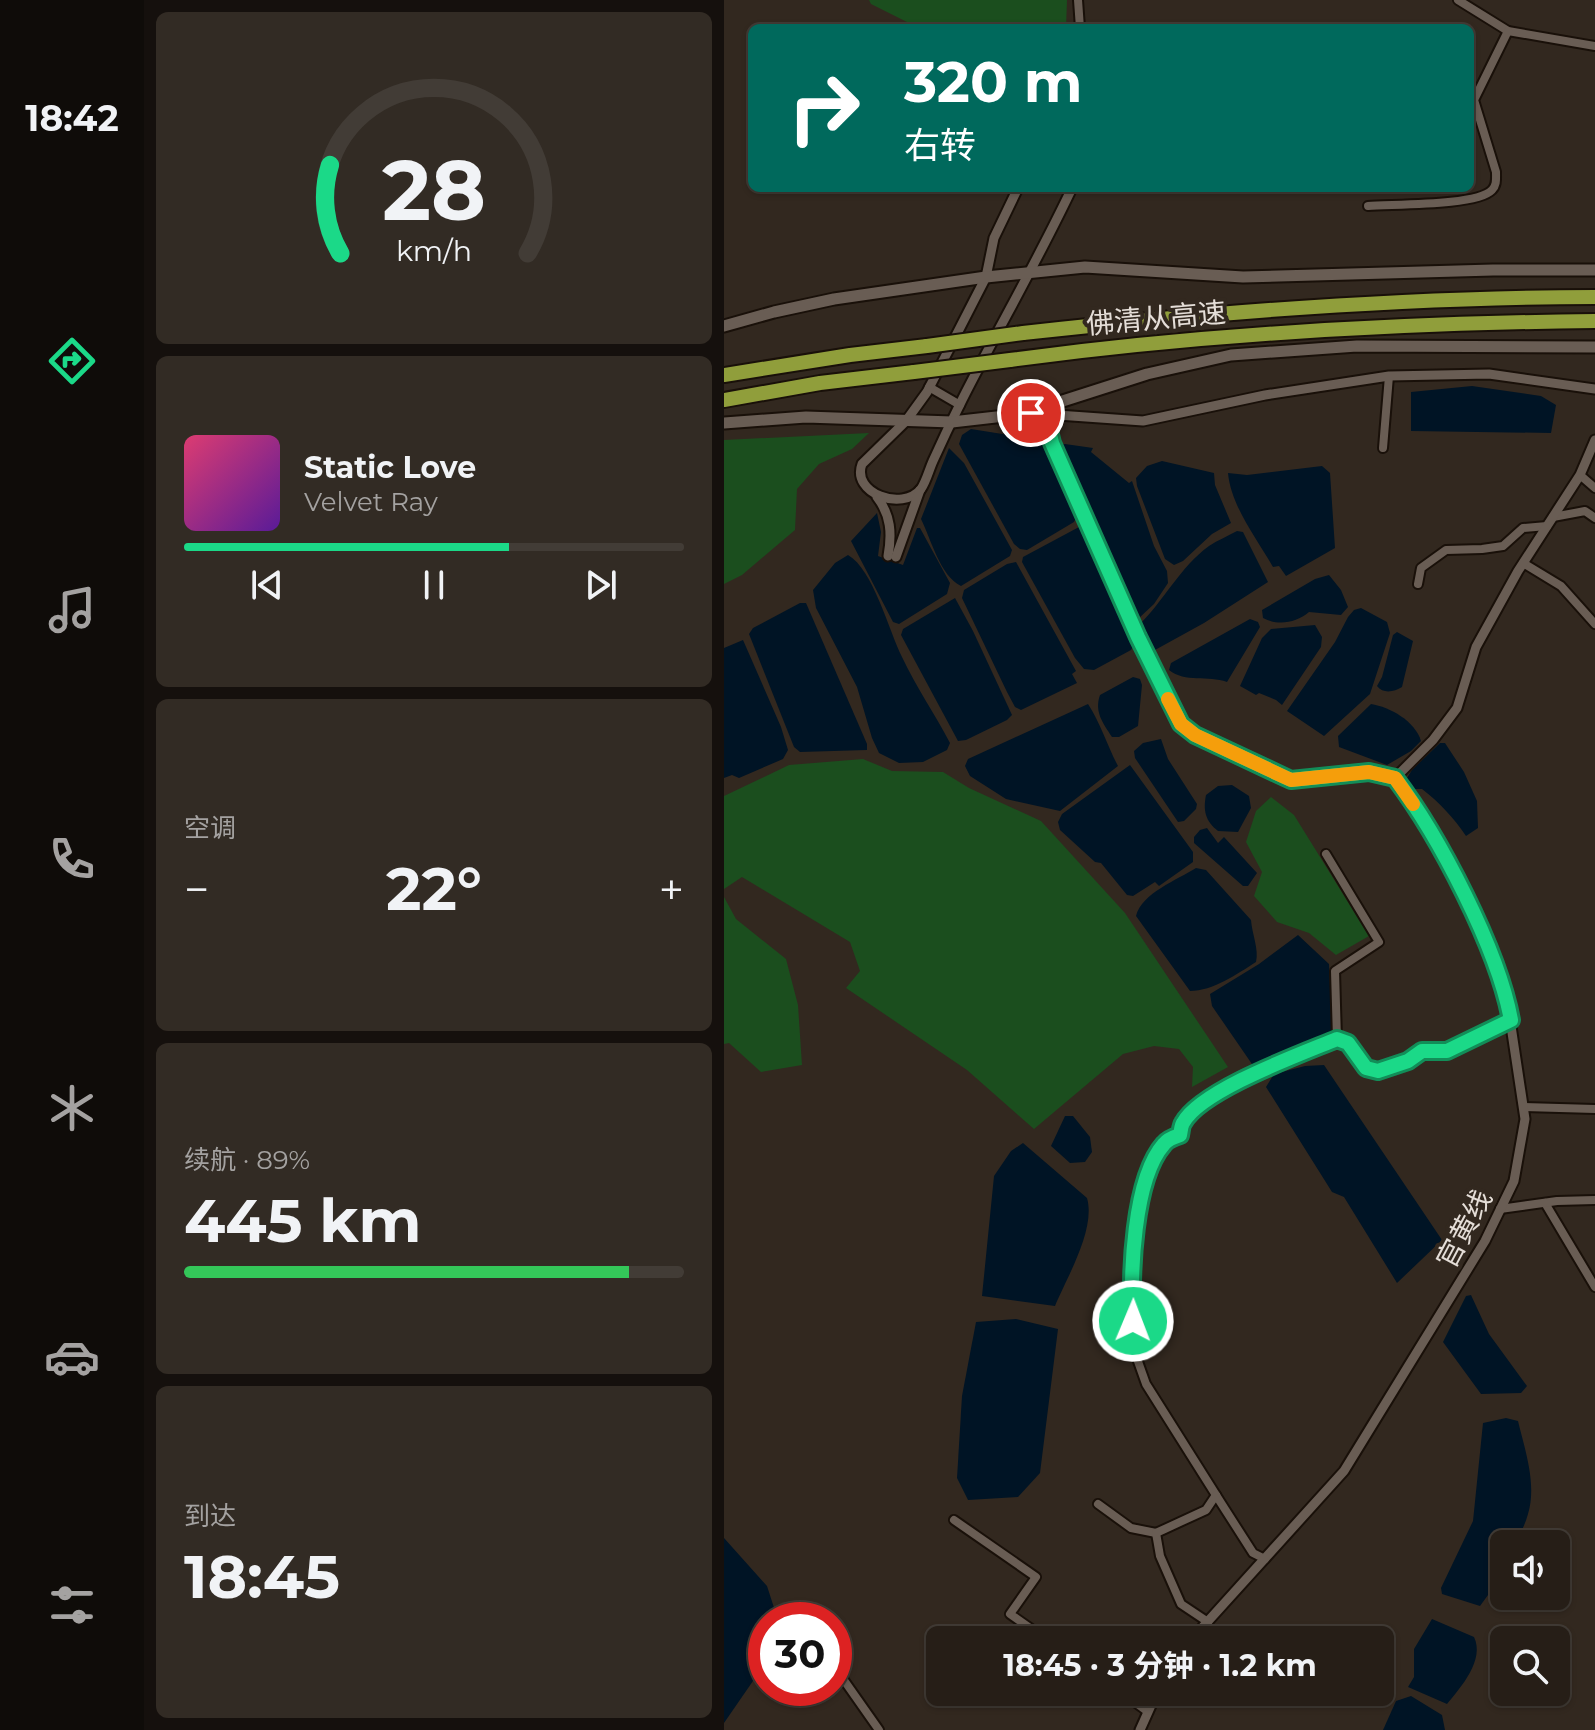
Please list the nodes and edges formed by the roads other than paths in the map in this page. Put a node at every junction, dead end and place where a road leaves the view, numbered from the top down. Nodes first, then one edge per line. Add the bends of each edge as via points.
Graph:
1 (1078, 0) edge
2 (1458, 0) edge
3 (1080, 24) edge
4 (1508, 31) junction
5 (1595, 46) edge
6 (1016, 192) edge
7 (1070, 192) edge
8 (1368, 206) dead end
9 (1595, 270) edge
10 (1031, 271) junction
11 (986, 277) junction
12 (1595, 297) edge
13 (1595, 322) edge
14 (724, 326) edge
15 (1595, 347) edge
16 (815, 360) junction
17 (724, 365) edge
18 (724, 375) edge
19 (1389, 376) junction
20 (929, 387) junction
21 (1595, 389) edge
22 (724, 400) edge
23 (960, 405) junction
24 (1022, 414) junction
25 (1045, 414) junction
26 (906, 421) junction
27 (952, 422) junction
28 (724, 423) edge
29 (1595, 440) edge
30 (1383, 448) dead end
31 (1580, 475) junction
32 (1595, 488) edge
33 (920, 490) junction
34 (872, 491) junction
35 (1595, 518) edge
36 (1550, 522) junction
37 (1523, 563) junction
38 (1418, 584) dead end
39 (1595, 624) edge
40 (1395, 778) junction
41 (1326, 854) dead end
42 (1511, 1020) junction
43 (1337, 1039) junction
44 (1523, 1107) junction
45 (1595, 1109) edge
46 (1595, 1200) edge
47 (1545, 1203) junction
48 (1500, 1209) junction
49 (1595, 1287) edge
50 (1216, 1495) junction
51 (1098, 1504) dead end
52 (954, 1520) dead end
53 (1156, 1533) junction
54 (1265, 1559) junction
55 (1208, 1622) junction
56 (1027, 1626) edge
57 (1204, 1626) edge
58 (852, 1692) edge
59 (1140, 1706) edge
60 (1150, 1706) edge
61 (1147, 1711) junction
62 (879, 1730) edge
63 (1140, 1730) edge

1 - 3 street
2 - 4 street
4 - 5 street
4 - 8 street via 1474,100 1496,172 1492,190 1471,200
6 - 11 street via 994,238
7 - 10 street
9 - 10 main road via 1243,277 1085,267
10 - 11 main road
10 - 23 street
11 - 14 main road via 834,299
11 - 20 street
12 - 16 highway, 佛清从高速, bridge via 1371,302 1159,319
13 - 22 highway, 佛清从高速, bridge via 1329,329 1159,343 820,383
15 - 24 main road via 1357,346 1231,355 1147,374
16 - 17 highway
16 - 18 highway, 佛清从高速
19 - 21 street via 1489,374
19 - 25 street via 1143,421
19 - 30 street
20 - 23 street
20 - 26 street
23 - 27 street
24 - 25 street
24 - 27 main road
25 - 40 street via 1058,456 1181,724 1291,780 1369,772
26 - 27 main road
26 - 28 main road via 806,417
26 - 34 street via 862,464 862,480
27 - 33 street
29 - 31 street
31 - 32 street
31 - 36 street
33 - 34 street via 898,500
33 - 34 street via 892,557 890,525
35 - 36 street via 1585,511
36 - 37 street
36 - 38 street via 1523,528 1503,546 1446,550 1421,568
37 - 39 street via 1561,586
37 - 40 street via 1476,647 1457,708
40 - 42 street, 官黄线 via 1457,880 1496,967
41 - 43 street via 1379,942 1335,971
42 - 43 street via 1447,1051 1422,1051 1378,1071 1366,1068 1348,1043
42 - 44 street, 官黄线
43 - 50 street via 1237,1082 1196,1108 1148,1170 1138,1204 1132,1302 1135,1353 1146,1384
44 - 45 street
44 - 48 street, 官黄线 via 1514,1181
46 - 47 street
47 - 48 street
47 - 49 street
48 - 54 street, 官黄线 via 1344,1471
50 - 53 street via 1206,1510
50 - 54 street via 1253,1553
51 - 53 street via 1131,1528
52 - 56 street via 1036,1577 1010,1614
53 - 55 street via 1181,1604
54 - 55 street, 官黄线
55 - 57 street, 官黄线
58 - 62 street
59 - 61 street
60 - 61 street
61 - 63 street

